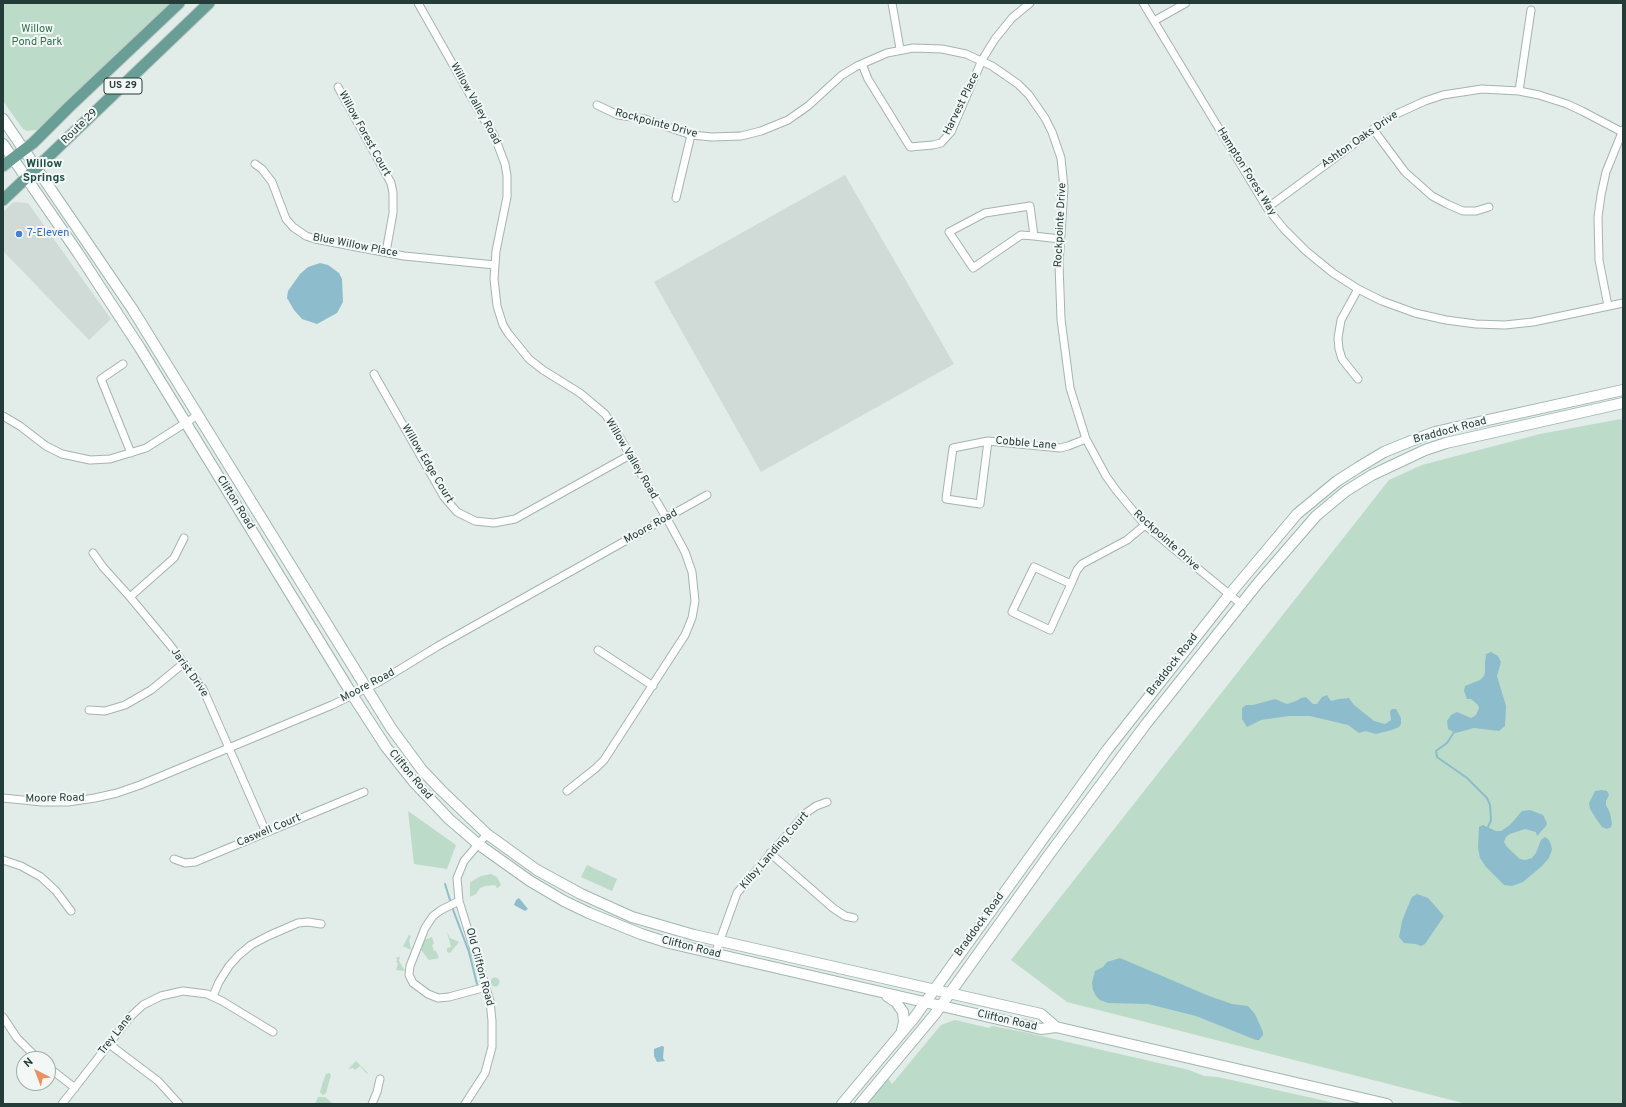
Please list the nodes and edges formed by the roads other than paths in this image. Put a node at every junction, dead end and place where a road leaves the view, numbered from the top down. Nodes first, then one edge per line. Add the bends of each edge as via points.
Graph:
1 (179, 3) edge
2 (209, 3) edge
3 (418, 3) edge
4 (892, 3) edge
5 (1030, 3) edge
6 (1143, 3) edge
7 (1186, 3) edge
8 (1531, 10) dead end
9 (1154, 21) junction
10 (900, 49) junction
11 (982, 60) junction
12 (862, 64) junction
13 (338, 87) dead end
14 (1519, 91) junction
15 (598, 105) dead end
16 (3, 119) edge
17 (1373, 129) junction
18 (1622, 131) edge
19 (690, 135) junction
20 (3, 144) edge
21 (24, 150) junction
22 (14, 159) junction
23 (255, 164) dead end
24 (3, 166) edge
25 (37, 168) junction
26 (26, 178) junction
27 (676, 198) dead end
28 (3, 200) edge
29 (1489, 207) dead end
30 (1267, 208) junction
31 (1034, 236) junction
32 (1060, 239) junction
33 (386, 252) junction
34 (495, 265) junction
35 (1358, 289) junction
36 (1623, 303) edge
37 (1608, 306) junction
38 (123, 364) dead end
39 (374, 374) dead end
40 (1358, 379) dead end
41 (1623, 390) edge
42 (1623, 403) edge
43 (198, 415) junction
44 (3, 416) edge
45 (186, 423) junction
46 (1086, 438) junction
47 (988, 441) junction
48 (131, 453) junction
49 (630, 455) junction
50 (707, 495) dead end
51 (666, 518) junction
52 (1145, 525) junction
53 (184, 538) dead end
54 (93, 553) dead end
55 (1071, 584) junction
56 (1229, 595) junction
57 (130, 597) junction
58 (1241, 604) junction
59 (598, 650) dead end
60 (184, 663) junction
61 (653, 686) junction
62 (365, 689) junction
63 (352, 696) junction
64 (89, 710) dead end
65 (229, 748) junction
66 (567, 791) dead end
67 (364, 792) dead end
68 (3, 798) edge
69 (827, 802) dead end
70 (266, 832) junction
71 (487, 834) junction
72 (478, 844) junction
73 (770, 853) junction
74 (174, 859) dead end
75 (3, 860) edge
76 (459, 901) junction
77 (71, 911) dead end
78 (854, 918) dead end
79 (321, 924) dead end
80 (719, 940) junction
81 (715, 954) junction
82 (486, 987) junction
83 (934, 989) junction
84 (874, 990) junction
85 (950, 993) junction
86 (213, 996) junction
87 (925, 1002) junction
88 (942, 1005) junction
89 (3, 1017) edge
90 (1056, 1027) junction
91 (273, 1032) dead end
92 (902, 1032) junction
93 (109, 1044) junction
94 (30, 1051) edge
95 (56, 1073) edge
96 (380, 1080) dead end
97 (75, 1088) junction
98 (62, 1104) edge
99 (179, 1104) edge
100 (372, 1104) edge
101 (465, 1104) edge
102 (842, 1104) edge
103 (860, 1104) edge
104 (1387, 1104) edge

1 - 21 main road, Route 29 / US 29
2 - 25 main road, Route 29 / US 29
3 - 34 street, Willow Valley Road via 494,135 502,154 507,176 507,196
4 - 10 street
5 - 11 street, Harvest Place via 1003,28
6 - 9 street, Hampton Forest Way
7 - 9 street
8 - 14 street
9 - 30 street, Hampton Forest Way
10 - 11 street, Rockpointe Drive via 942,49
10 - 12 street, Rockpointe Drive
11 - 12 street, Harvest Place via 947,138 933,145 910,147 868,79
11 - 32 street, Rockpointe Drive via 1003,72 1029,95 1042,112 1052,132 1061,158 1064,188
12 - 19 street, Rockpointe Drive via 842,76 800,112 776,126 741,136
13 - 33 street, Willow Forest Court via 391,183 393,213
14 - 17 street, Ashton Oaks Drive via 1482,89 1443,95 1405,109
14 - 18 street, Ashton Oaks Drive via 1567,104
15 - 19 street, Rockpointe Drive via 618,115 645,120
16 - 21 main road, Clifton Road
17 - 29 street via 1405,172 1432,196 1463,210
17 - 30 street, Ashton Oaks Drive
18 - 37 street via 1606,172 1598,217 1599,260
19 - 27 street
20 - 22 main road, Clifton Road
21 - 22 main road, Route 29 / US 29
21 - 25 main road, Clifton Road
22 - 24 main road, Route 29 / US 29
22 - 26 main road, Clifton Road
23 - 33 street, Blue Willow Place via 272,182 286,219 297,230 315,239
25 - 26 main road, Route 29 / US 29
25 - 43 main road, Clifton Road via 134,310
26 - 28 main road, Route 29 / US 29
26 - 45 main road, Clifton Road via 78,253
30 - 35 street, Hampton Forest Way via 1306,251
31 - 31 street via 1030,206 985,213 949,232 973,268 1021,235
31 - 32 street
32 - 46 street, Rockpointe Drive via 1059,296 1066,367
33 - 34 street, Blue Willow Place
34 - 49 street, Willow Valley Road via 495,297 508,333 523,354 535,364 580,392 597,406 612,424
35 - 37 street, Hampton Forest Way via 1415,313 1476,324 1505,325 1533,322
35 - 40 street via 1341,320 1338,338 1342,359
36 - 37 street, Hampton Forest Way
38 - 48 street via 101,379
39 - 49 street, Willow Edge Court via 444,497 457,512 475,521 494,523 515,519
41 - 56 main road, Braddock Road via 1435,432 1384,452 1337,481 1297,514
42 - 58 main road, Braddock Road via 1446,443 1388,466 1346,491 1316,516
43 - 45 street
43 - 62 main road, Clifton Road
44 - 48 street via 62,454 90,460 110,459
45 - 48 street via 146,448
45 - 63 main road, Clifton Road
46 - 47 street, Cobble Lane via 1060,448
46 - 52 street, Rockpointe Drive via 1106,476
47 - 47 street, Cobble Lane via 980,504 946,499 953,448
49 - 51 street, Willow Valley Road
50 - 51 street, Moore Road
51 - 61 street, Willow Valley Road via 690,564 695,602 685,635
51 - 62 street, Moore Road
52 - 55 street via 1127,540 1082,564
52 - 56 street, Rockpointe Drive
53 - 57 street via 174,558
54 - 57 street, Jarist Drive
55 - 55 street via 1034,567 1012,612 1050,630
56 - 58 street, Rockpointe Drive
56 - 83 main road, Braddock Road via 1107,750
57 - 60 street, Jarist Drive
58 - 85 main road, Braddock Road via 1146,724
59 - 61 street
60 - 64 street via 151,690 125,706 105,711
60 - 65 street, Jarist Drive via 203,689
61 - 66 street, Willow Valley Road via 604,760
62 - 63 street, Moore Road
62 - 71 main road, Clifton Road via 422,770
63 - 65 street, Moore Road
63 - 72 main road, Clifton Road via 405,771 449,819
65 - 68 street, Moore Road via 140,785 95,798 42,802
65 - 70 street, Jarist Drive
67 - 70 street, Caswell Court
69 - 73 street, Kilby Landing Court via 806,813
70 - 74 street, Caswell Court via 195,862 185,863
71 - 72 street, Old Clifton Road
71 - 80 main road, Clifton Road via 537,870 581,894 632,916
72 - 76 street, Old Clifton Road via 464,861 457,878
72 - 81 main road, Clifton Road via 530,882 589,913 641,934
73 - 78 street via 833,908 845,916
73 - 80 street, Kilby Landing Court via 737,893
75 - 77 street via 41,877
76 - 82 street, Old Clifton Road
76 - 82 street via 433,916 424,928 409,975 413,982 428,994 438,998
79 - 86 street via 298,923 251,945 229,966
80 - 81 street, Kilby Landing Court
80 - 83 main road, Clifton Road
81 - 84 main road, Clifton Road
82 - 101 street, Old Clifton Road via 491,1007 492,1047 485,1073
83 - 85 main road, Clifton Road
83 - 87 main road, Braddock Road
84 - 87 main road, Clifton Road
84 - 92 main road via 896,1002 902,1009
85 - 88 main road, Braddock Road
85 - 90 main road, Clifton Road via 1041,1014
86 - 91 street, Trey Lane
86 - 93 street, Trey Lane via 183,991 153,999 130,1017
87 - 88 main road, Clifton Road
87 - 92 main road, Braddock Road
88 - 90 main road, Clifton Road via 1041,1029
88 - 103 main road, Braddock Road
89 - 94 street via 17,1038
90 - 104 main road, Clifton Road
92 - 102 main road, Braddock Road
93 - 97 street, Trey Lane
93 - 99 street via 158,1081
95 - 97 street
96 - 100 street
97 - 98 street, Trey Lane

